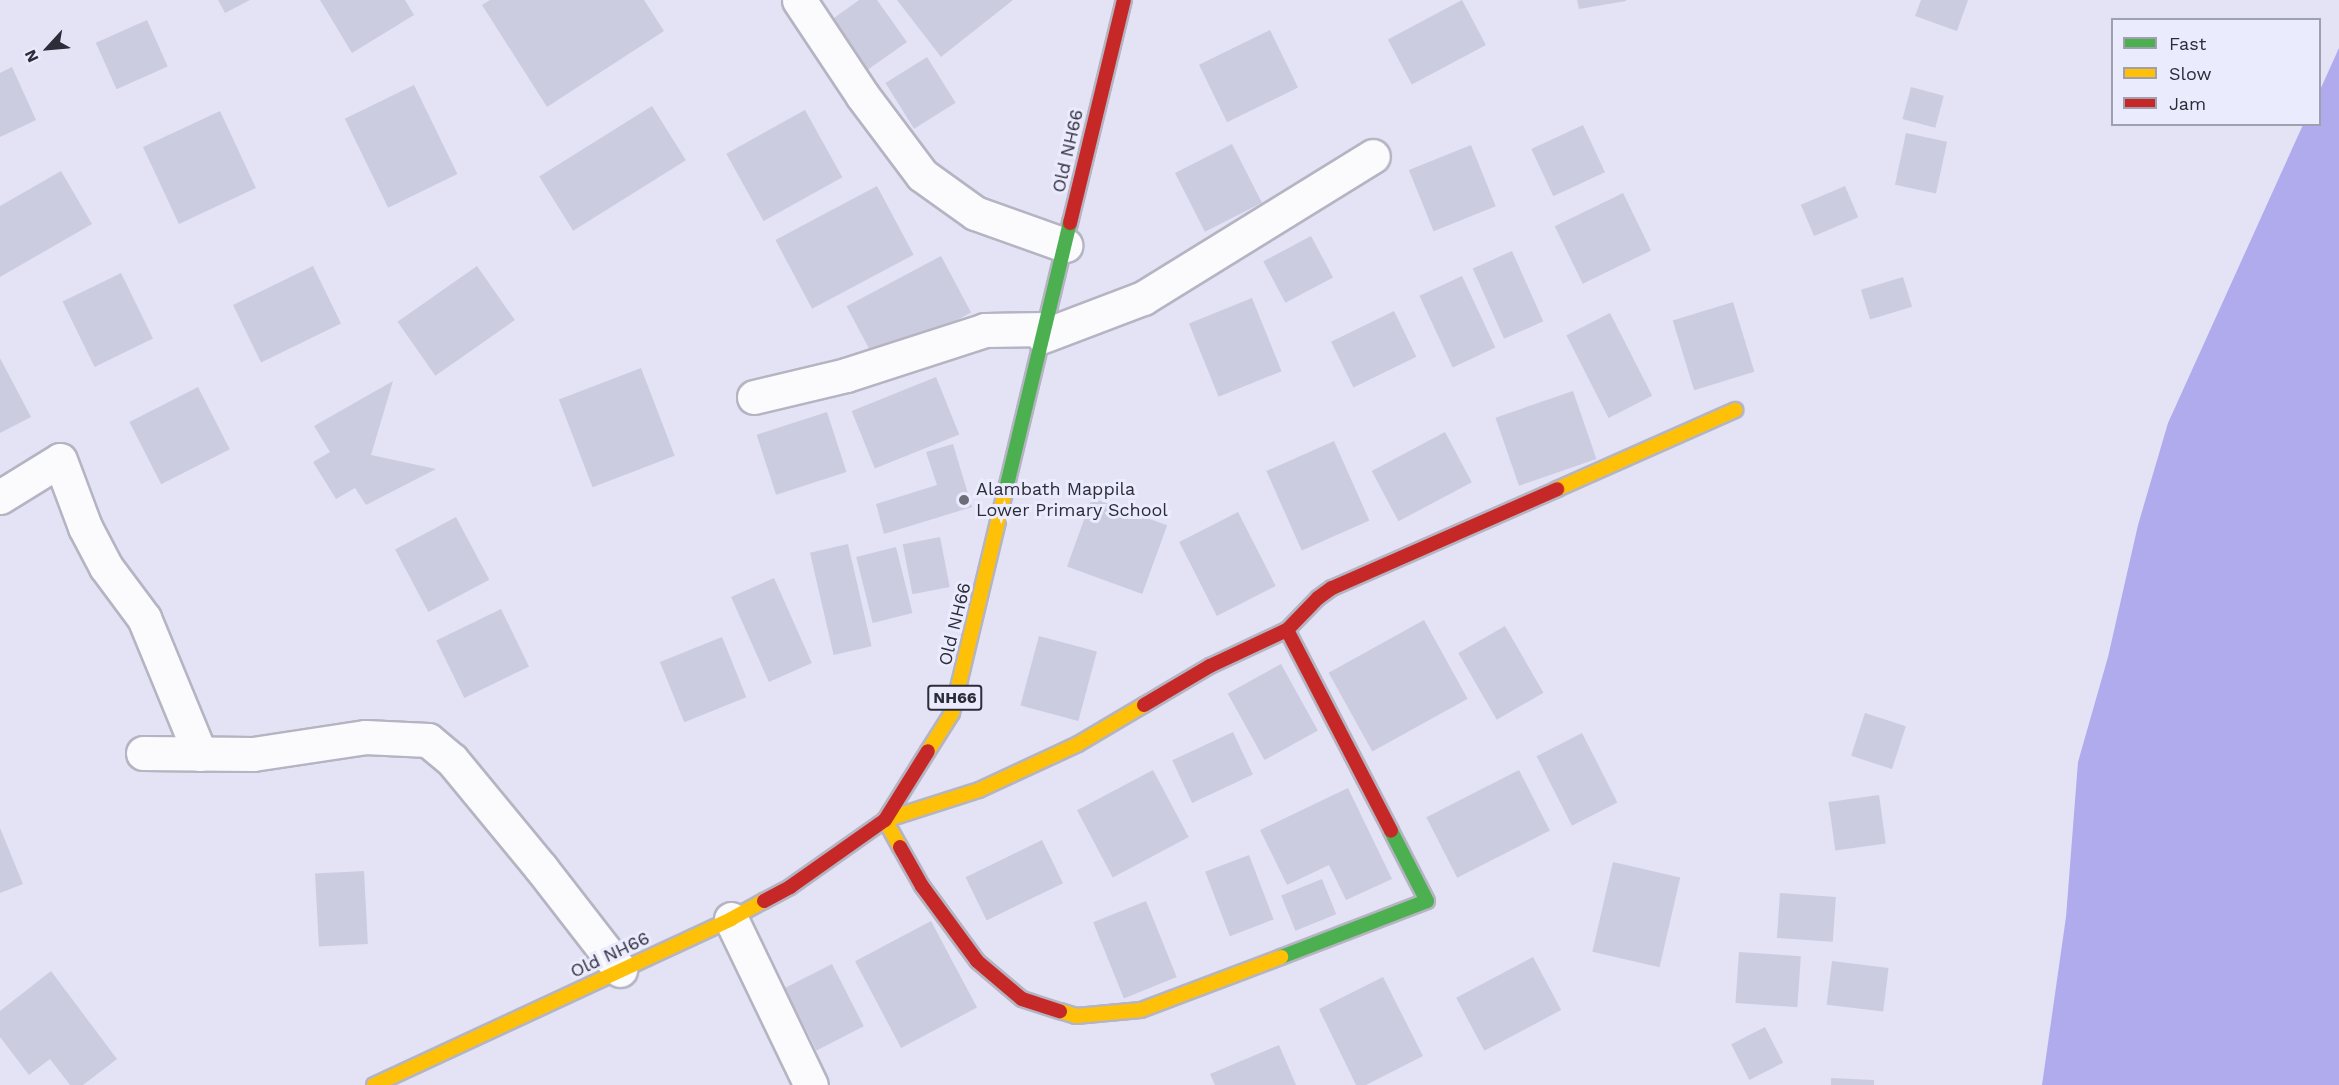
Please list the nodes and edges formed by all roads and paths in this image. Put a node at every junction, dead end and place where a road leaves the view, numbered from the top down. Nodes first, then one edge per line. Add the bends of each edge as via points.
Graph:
1 (799, 0) edge
2 (1124, 0) edge
3 (1373, 156) dead end
4 (1065, 245) junction
5 (1044, 332) junction
6 (754, 397) dead end
7 (1735, 410) dead end
8 (0, 497) edge
9 (1287, 630) junction
10 (143, 753) dead end
11 (200, 754) junction
12 (885, 820) junction
13 (731, 919) junction
14 (620, 970) junction
15 (375, 1085) edge
16 (811, 1085) edge

1 - 4 street via 862,95 922,175 975,213
2 - 4 street, Old NH66 / NH66
3 - 5 street via 1143,298
4 - 5 street, Old NH66 / NH66
5 - 6 street via 985,330 846,375
5 - 12 street, Old NH66 / NH66 via 952,713
7 - 9 street via 1332,588
8 - 11 street via 60,460 85,527 106,567 144,618
9 - 12 street via 1210,666 1078,744 979,790
9 - 12 street via 1427,901 1141,1010 1076,1016 1022,999 977,961 921,886
10 - 11 street
11 - 14 street via 253,754 365,737 428,740 452,760
12 - 13 street, Old NH66 / NH66 via 790,887
13 - 14 street, Old NH66 / NH66
13 - 16 street
14 - 15 street, Old NH66 / NH66

